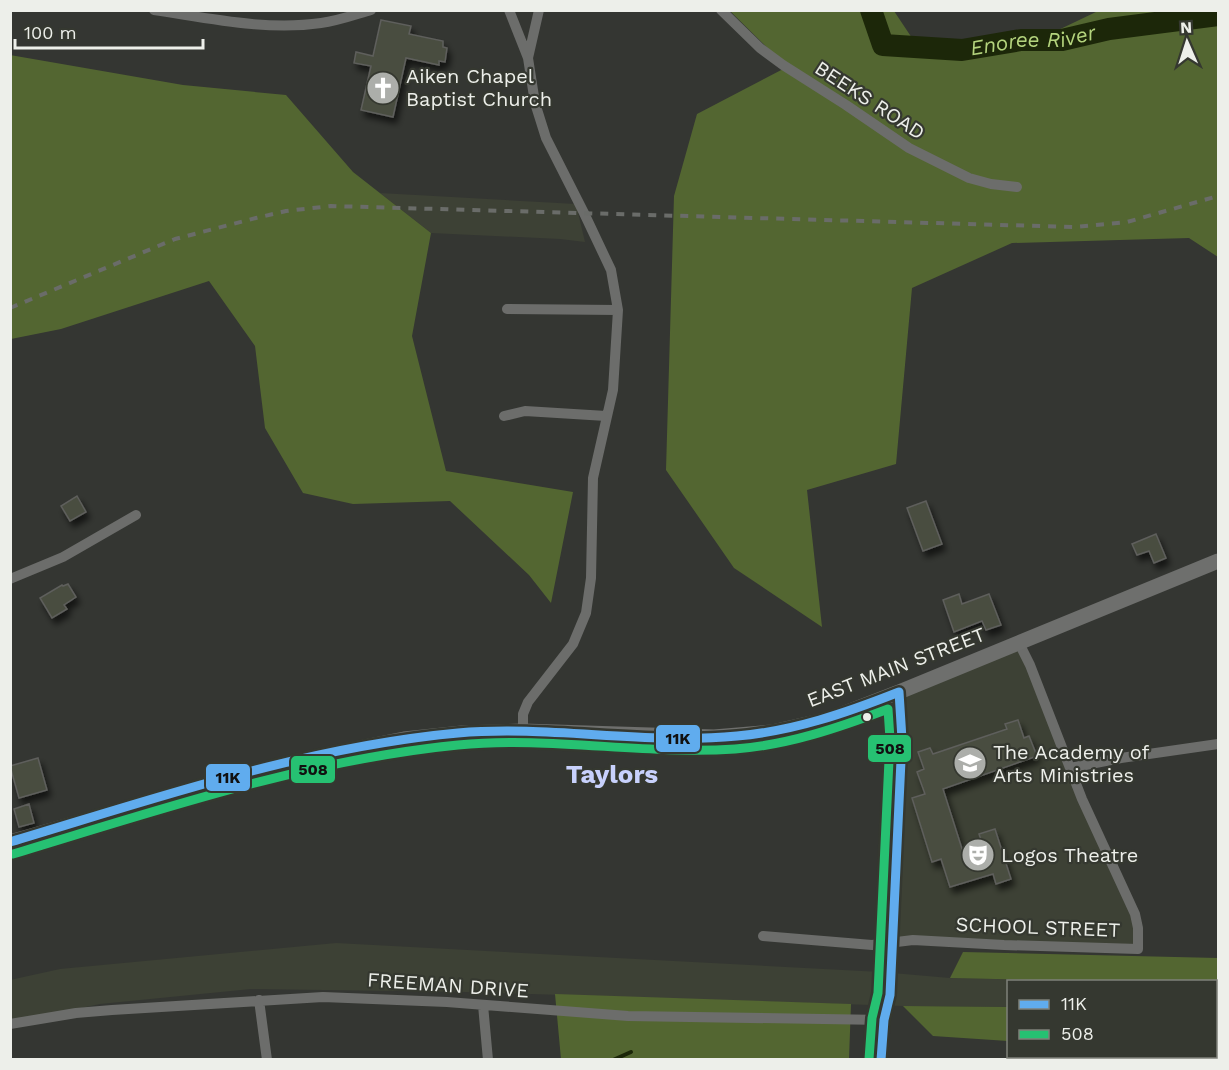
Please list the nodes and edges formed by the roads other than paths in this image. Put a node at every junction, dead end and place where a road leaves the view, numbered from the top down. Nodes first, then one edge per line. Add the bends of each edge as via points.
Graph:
1 (153, 10) edge
2 (371, 10) edge
3 (510, 10) edge
4 (539, 10) edge
5 (721, 10) edge
6 (528, 58) junction
7 (1017, 187) dead end
8 (507, 309) dead end
9 (618, 310) junction
10 (504, 416) dead end
11 (606, 416) junction
12 (136, 515) dead end
13 (1218, 561) edge
14 (10, 579) edge
15 (1018, 643) junction
16 (899, 692) junction
17 (523, 731) junction
18 (1218, 744) edge
19 (1070, 768) junction
20 (10, 842) edge
21 (763, 936) dead end
22 (893, 942) junction
23 (259, 1000) junction
24 (483, 1005) junction
25 (884, 1020) junction
26 (10, 1024) edge
27 (267, 1059) edge
28 (488, 1059) edge
29 (881, 1059) edge

1 - 2 street via 292,25 333,21
3 - 6 street
4 - 6 street
5 - 7 street, BEEKS ROAD via 783,65 909,148 969,178
6 - 9 street via 541,124 611,270
8 - 9 street
9 - 11 street via 613,390
10 - 11 street via 525,411
11 - 17 street via 593,478 591,578 586,613 573,644 528,702
12 - 14 street via 63,557
13 - 15 street, EAST MAIN STREET
15 - 16 street, EAST MAIN STREET
15 - 19 street, SCHOOL STREET
16 - 17 street, EAST MAIN STREET via 829,719 772,732 714,737
16 - 22 street via 902,739
17 - 20 street, EAST MAIN STREET via 462,733 369,745 252,773
18 - 19 street
19 - 22 street, SCHOOL STREET via 1135,914 1138,949
21 - 22 street via 872,945
22 - 25 street via 890,995
23 - 24 street, FREEMAN DRIVE via 361,997
23 - 26 street, FREEMAN DRIVE via 76,1013
23 - 27 street
24 - 25 street, FREEMAN DRIVE via 628,1016
24 - 28 street
25 - 29 street

